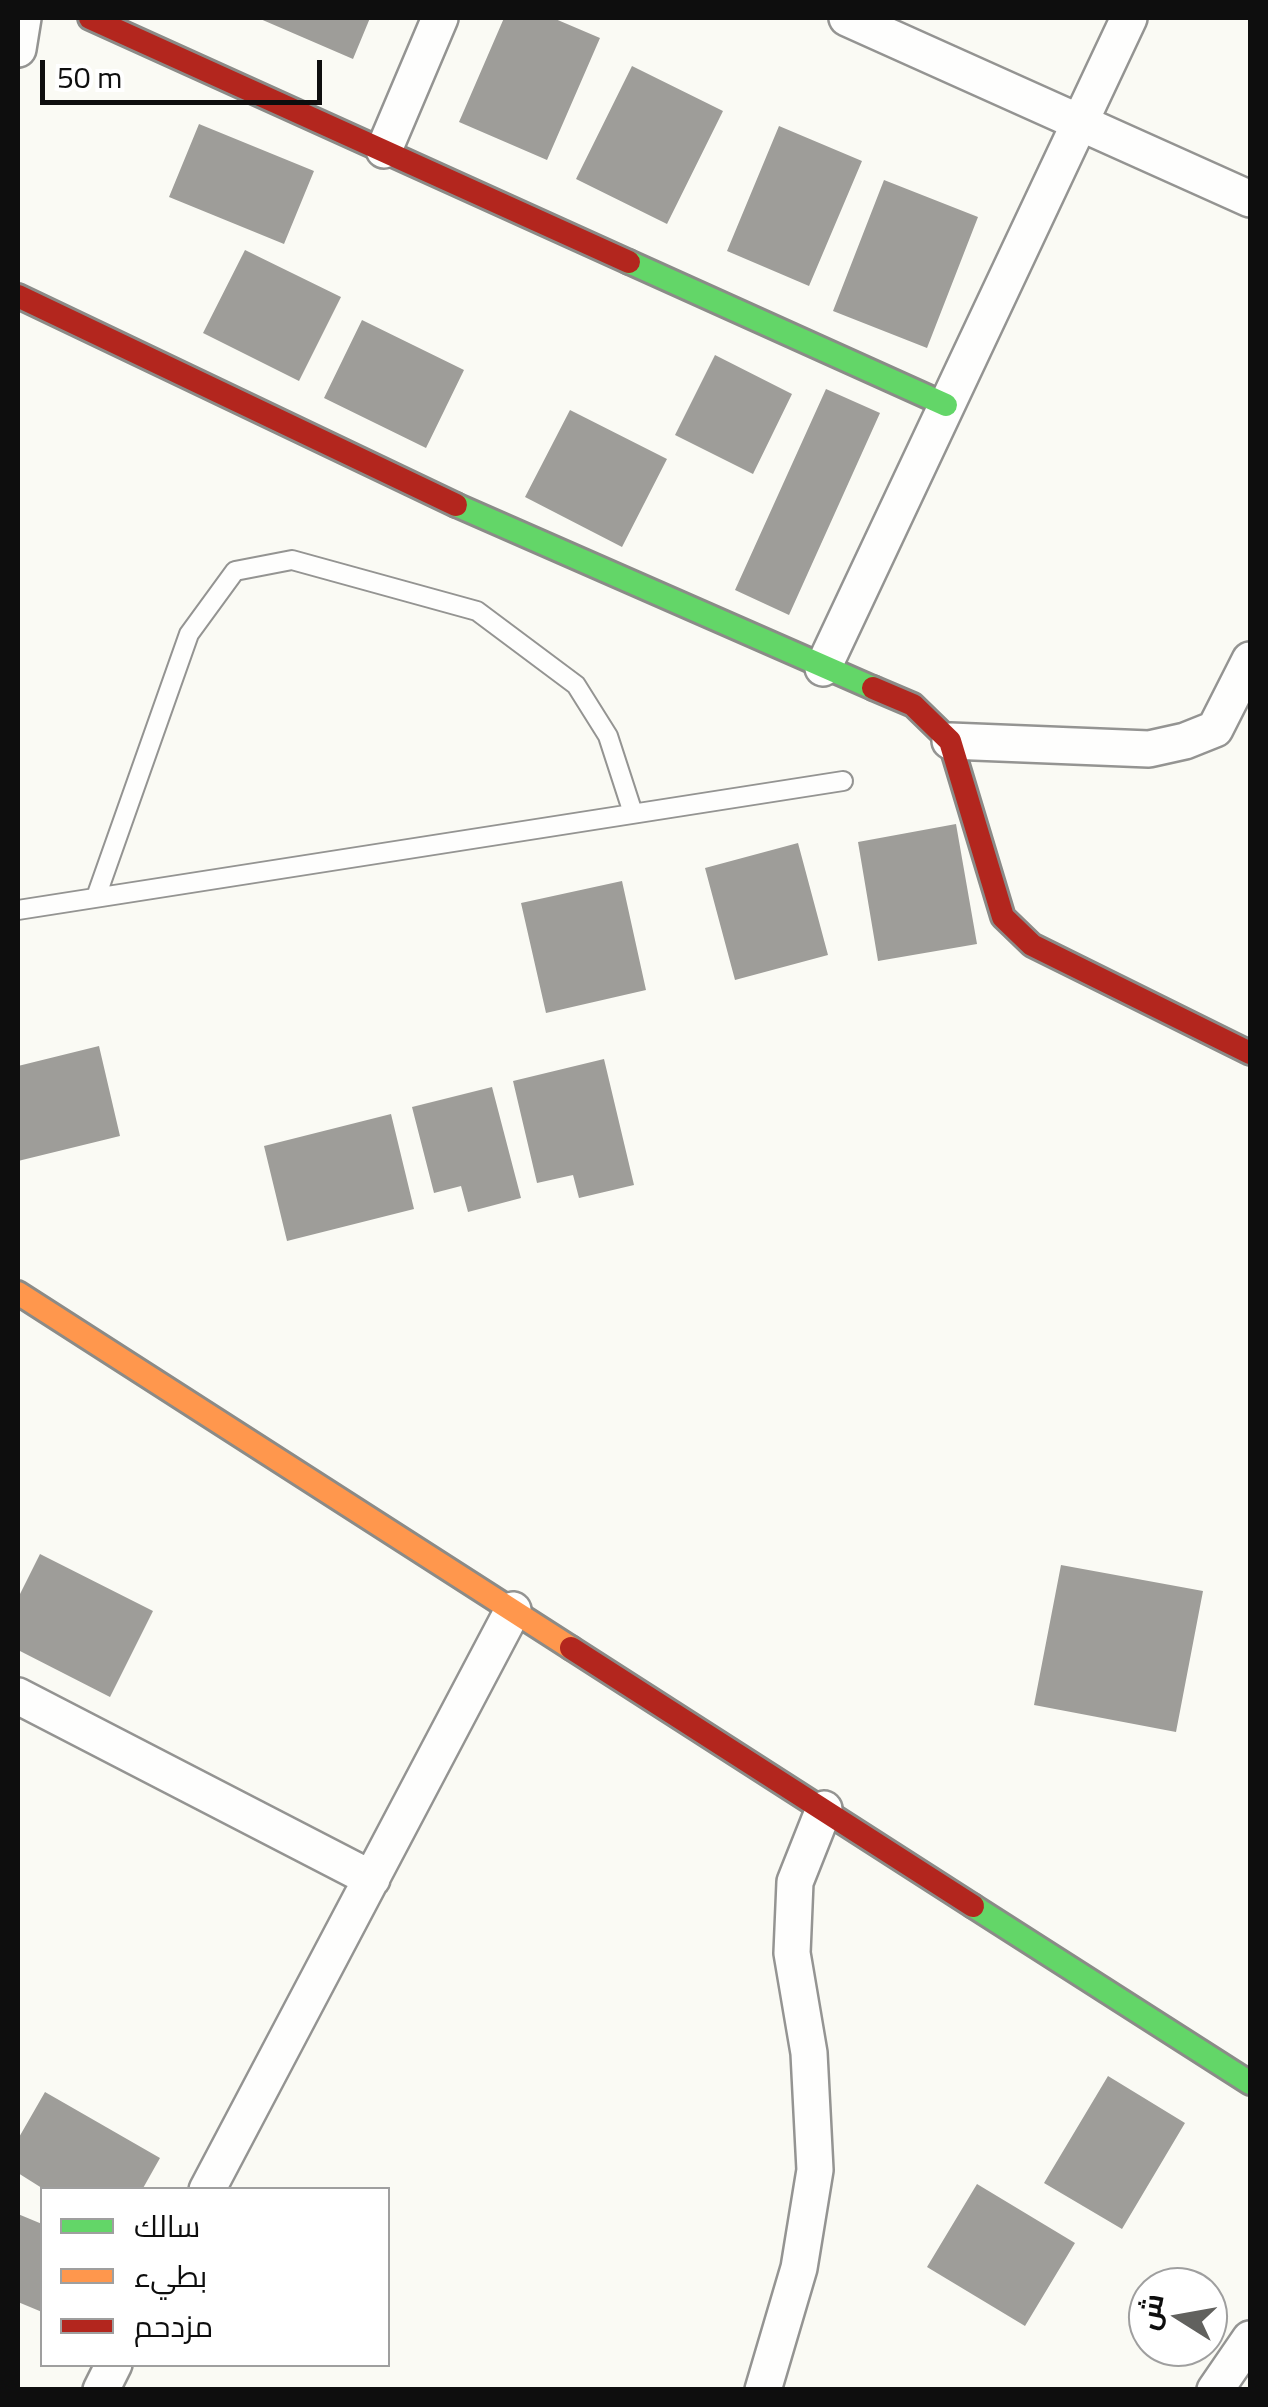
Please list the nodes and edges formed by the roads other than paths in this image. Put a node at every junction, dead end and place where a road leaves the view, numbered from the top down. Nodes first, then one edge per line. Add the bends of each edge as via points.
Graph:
1 (23, 18) edge
2 (90, 18) edge
3 (440, 18) edge
4 (847, 18) edge
5 (1129, 18) edge
6 (18, 50) edge
7 (1077, 124) junction
8 (384, 150) junction
9 (1250, 200) edge
10 (18, 296) edge
11 (946, 404) junction
12 (1250, 660) edge
13 (822, 668) junction
14 (950, 741) junction
15 (842, 781) dead end
16 (633, 813) junction
17 (96, 897) junction
18 (18, 910) edge
19 (1250, 1053) edge
20 (18, 1292) edge
21 (514, 1610) junction
22 (18, 1696) edge
23 (824, 1809) junction
24 (372, 1879) junction
25 (1250, 2083) edge
26 (209, 2187) edge
27 (1250, 2339) edge
28 (112, 2367) edge
29 (101, 2390) edge
30 (763, 2390) edge
31 (1215, 2390) edge

1 - 6 street
2 - 8 street
3 - 8 street
4 - 7 street
5 - 7 street
7 - 9 street
7 - 11 street
8 - 11 street
10 - 13 street via 526,538
11 - 13 street
12 - 14 street via 1215,729 1185,740 1149,748
13 - 14 street via 913,705
14 - 19 street via 1003,917 1032,945
15 - 16 lane
16 - 17 lane
16 - 17 lane via 608,736 576,685 477,611 292,560 236,572 189,634
17 - 18 lane
20 - 21 street
21 - 23 street
21 - 24 street
22 - 24 street
23 - 25 street
23 - 30 street via 795,1882 792,1953 808,2053 814,2170 799,2268
24 - 26 street
27 - 31 street
28 - 29 street

